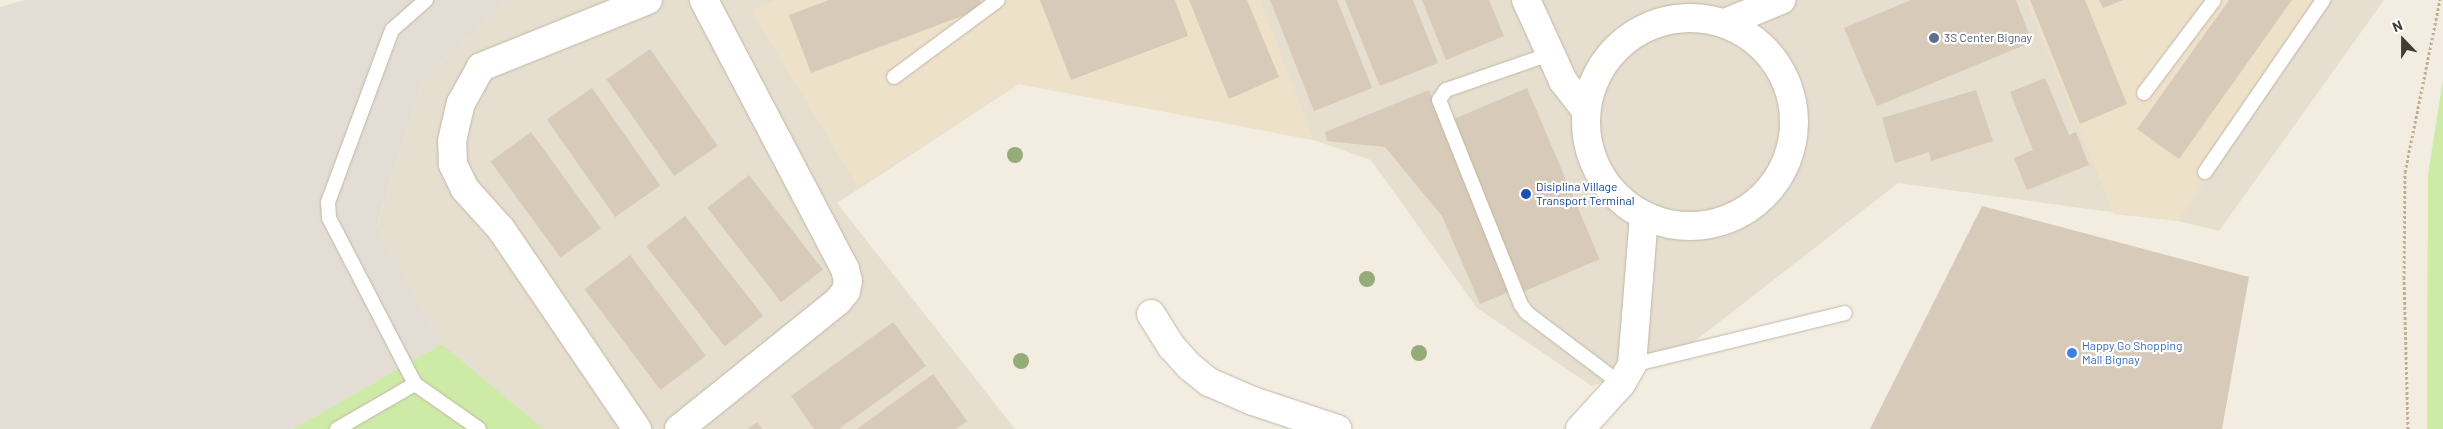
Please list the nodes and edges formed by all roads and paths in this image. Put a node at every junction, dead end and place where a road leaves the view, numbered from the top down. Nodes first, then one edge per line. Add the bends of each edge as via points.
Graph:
1 (426, 0) edge
2 (648, 0) edge
3 (704, 0) edge
4 (998, 0) edge
5 (1526, 0) edge
6 (2214, 0) edge
7 (2323, 0) edge
8 (2440, 0) edge
9 (1774, 1) edge
10 (1725, 23) junction
11 (1550, 54) junction
12 (894, 77) dead end
13 (2144, 93) dead end
14 (1585, 109) junction
15 (2204, 172) dead end
16 (1644, 215) junction
17 (1845, 313) dead end
18 (1151, 314) dead end
19 (1626, 374) junction
20 (415, 384) junction
21 (337, 429) edge
22 (479, 429) edge
23 (637, 429) edge
24 (679, 429) edge
25 (1337, 429) edge
26 (1580, 429) edge
27 (2408, 429) edge

1 - 20 lane via 392,30 328,202 329,218
2 - 23 street via 481,67 461,102 452,141 453,164 465,189 501,230
3 - 24 street via 848,280 846,291 838,301
4 - 12 lane
5 - 11 street
6 - 13 lane
7 - 15 lane
8 - 27 path via 2405,172
9 - 10 street
10 - 14 street via 1681,18 1653,26 1618,46 1596,74
10 - 16 street via 1744,33 1770,54 1787,82 1795,114 1792,147 1779,177 1758,202 1729,219 1694,227 1657,222
11 - 14 street via 1563,81
11 - 19 lane via 1446,90 1439,100 1521,305 1527,313
14 - 16 street via 1587,145 1601,179 1625,205
16 - 19 street
17 - 19 lane
18 - 25 street via 1183,359 1210,382 1253,401
19 - 26 street
20 - 21 lane
20 - 22 lane

